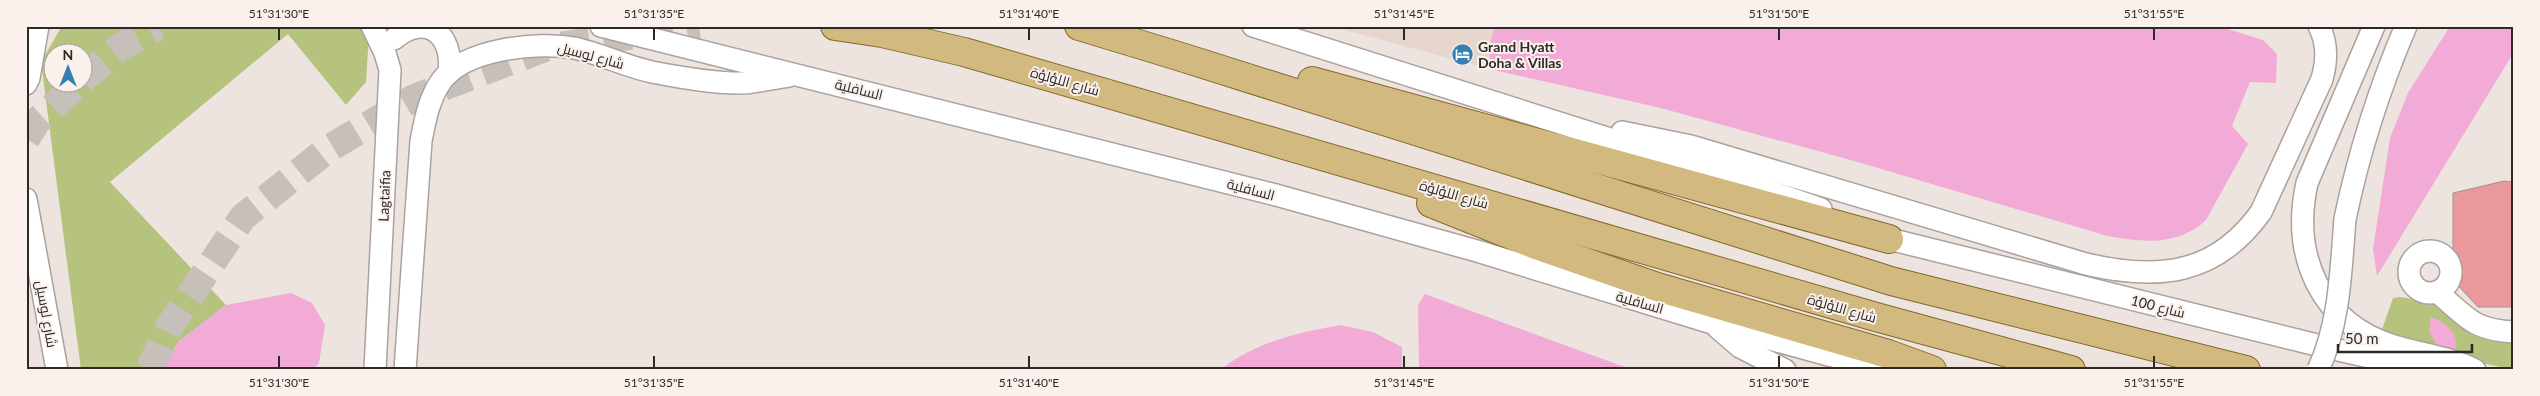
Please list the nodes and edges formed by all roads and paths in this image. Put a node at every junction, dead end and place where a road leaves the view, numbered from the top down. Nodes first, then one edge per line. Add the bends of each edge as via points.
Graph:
1 (38, 26) edge
2 (372, 26) edge
3 (601, 26) edge
4 (835, 26) edge
5 (1079, 26) edge
6 (1253, 26) edge
7 (2319, 26) edge
8 (2374, 26) edge
9 (2406, 26) edge
10 (394, 33) edge
11 (1178, 56) junction
12 (390, 70) junction
13 (449, 73) junction
14 (801, 74) junction
15 (26, 84) edge
16 (1572, 128) junction
17 (1258, 138) junction
18 (26, 199) edge
19 (1889, 239) junction
20 (2443, 287) dead end
21 (1712, 323) junction
22 (2514, 332) edge
23 (57, 370) edge
24 (375, 370) edge
25 (405, 370) edge
26 (1785, 370) edge
27 (1896, 370) edge
28 (1932, 370) edge
29 (2071, 370) edge
30 (2246, 370) edge
31 (2318, 370) edge
32 (2426, 370) edge
33 (2475, 370) edge

1 - 15 street
2 - 12 street, Lagtaifia
3 - 14 street, السافلية
4 - 17 main road, شارع اللؤلؤة via 932,43
5 - 11 main road
6 - 16 street
7 - 16 street via 2326,48 2322,79 2261,212 2250,228 2220,254 2189,267 2164,272 2125,271 2086,264 1692,146 1633,133
8 - 33 street via 2307,183 2302,227 2310,271 2320,292 2335,310 2372,338
9 - 31 street, bridge via 2364,137 2345,219 2333,323
10 - 12 street
10 - 13 street via 417,27 430,29 442,36 449,48
11 - 19 main road via 1219,57 1259,66
11 - 30 main road via 1891,281
12 - 24 street, Lagtaifia
13 - 14 street, شارع لوسيل via 502,50 526,45 554,45 655,73 706,81 742,83
13 - 25 street, شارع لوسيل via 428,108 422,141
14 - 21 street, السافلية via 1276,195 1477,251
16 - 19 street via 1795,199
17 - 28 main road via 1596,267
17 - 29 main road, شارع اللؤلؤة via 1876,317
18 - 23 street, شارع لوسيل
19 - 32 street, شارع 100
20 - 22 street via 2463,316 2483,328
21 - 26 street via 1740,347
21 - 27 street, السافلية

